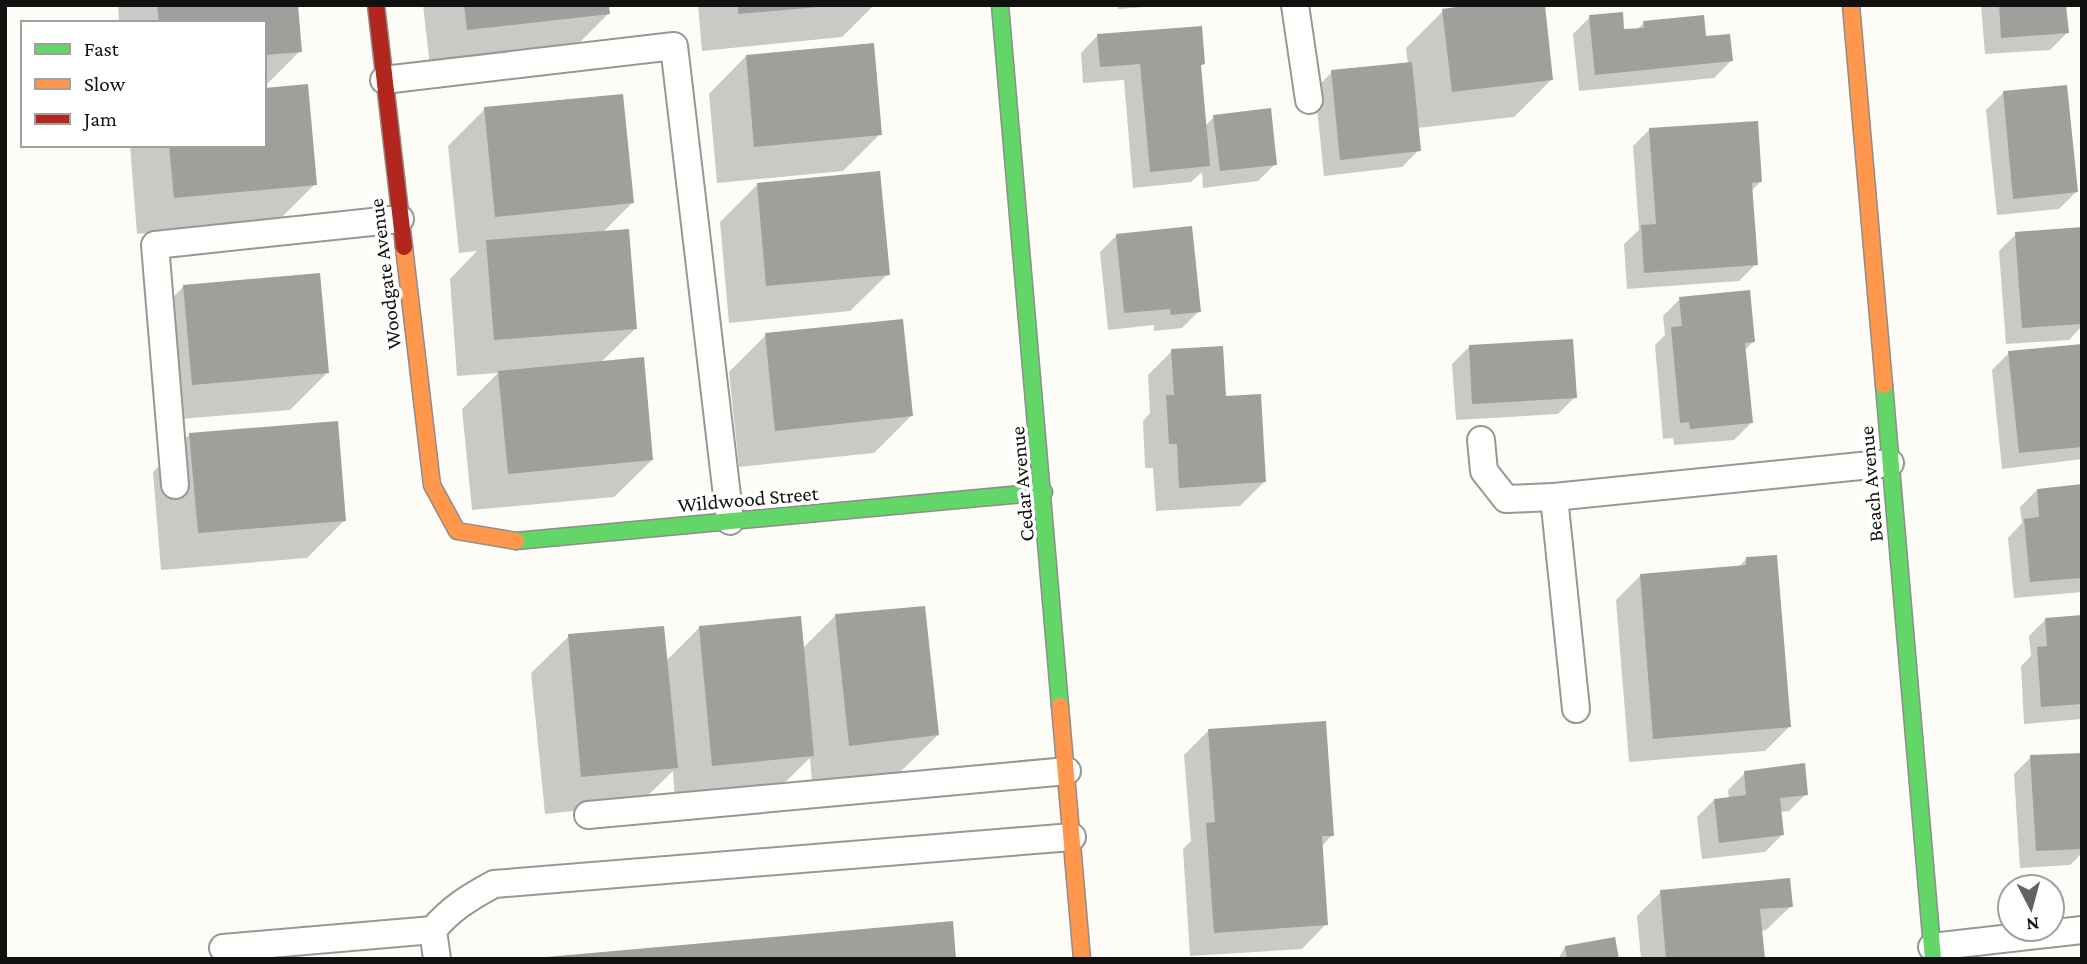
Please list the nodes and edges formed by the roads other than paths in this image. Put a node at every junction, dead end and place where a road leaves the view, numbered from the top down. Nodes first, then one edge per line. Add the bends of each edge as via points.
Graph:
1 (376, 5) edge
2 (1000, 5) edge
3 (1295, 5) edge
4 (1851, 5) edge
5 (384, 80) junction
6 (1309, 100) dead end
7 (400, 219) junction
8 (1480, 440) dead end
9 (1890, 463) junction
10 (176, 485) dead end
11 (1044, 492) junction
12 (1554, 497) junction
13 (730, 522) junction
14 (457, 531) joint
15 (1576, 709) dead end
16 (1067, 771) junction
17 (588, 815) dead end
18 (1072, 837) junction
19 (433, 930) junction
20 (2082, 930) edge
21 (223, 947) dead end
22 (1933, 953) edge
23 (436, 959) edge
24 (1082, 959) edge

1 - 5 street, Woodgate Avenue
2 - 11 street, Cedar Avenue
3 - 6 lane
4 - 9 street, Beach Avenue
5 - 7 street, Woodgate Avenue
5 - 13 lane via 674,46
7 - 10 lane via 155,244
7 - 14 street, Woodgate Avenue via 432,485
8 - 12 lane via 1484,471 1506,499
9 - 12 lane
9 - 22 street, Beach Avenue
11 - 13 street, Wildwood Street
11 - 16 street, Cedar Avenue
12 - 15 lane
13 - 14 street, Wildwood Street via 513,541
16 - 17 lane
16 - 18 street, Cedar Avenue
18 - 19 lane via 494,884 469,897
18 - 24 street, Cedar Avenue
19 - 21 lane
19 - 23 lane
20 - 22 lane

